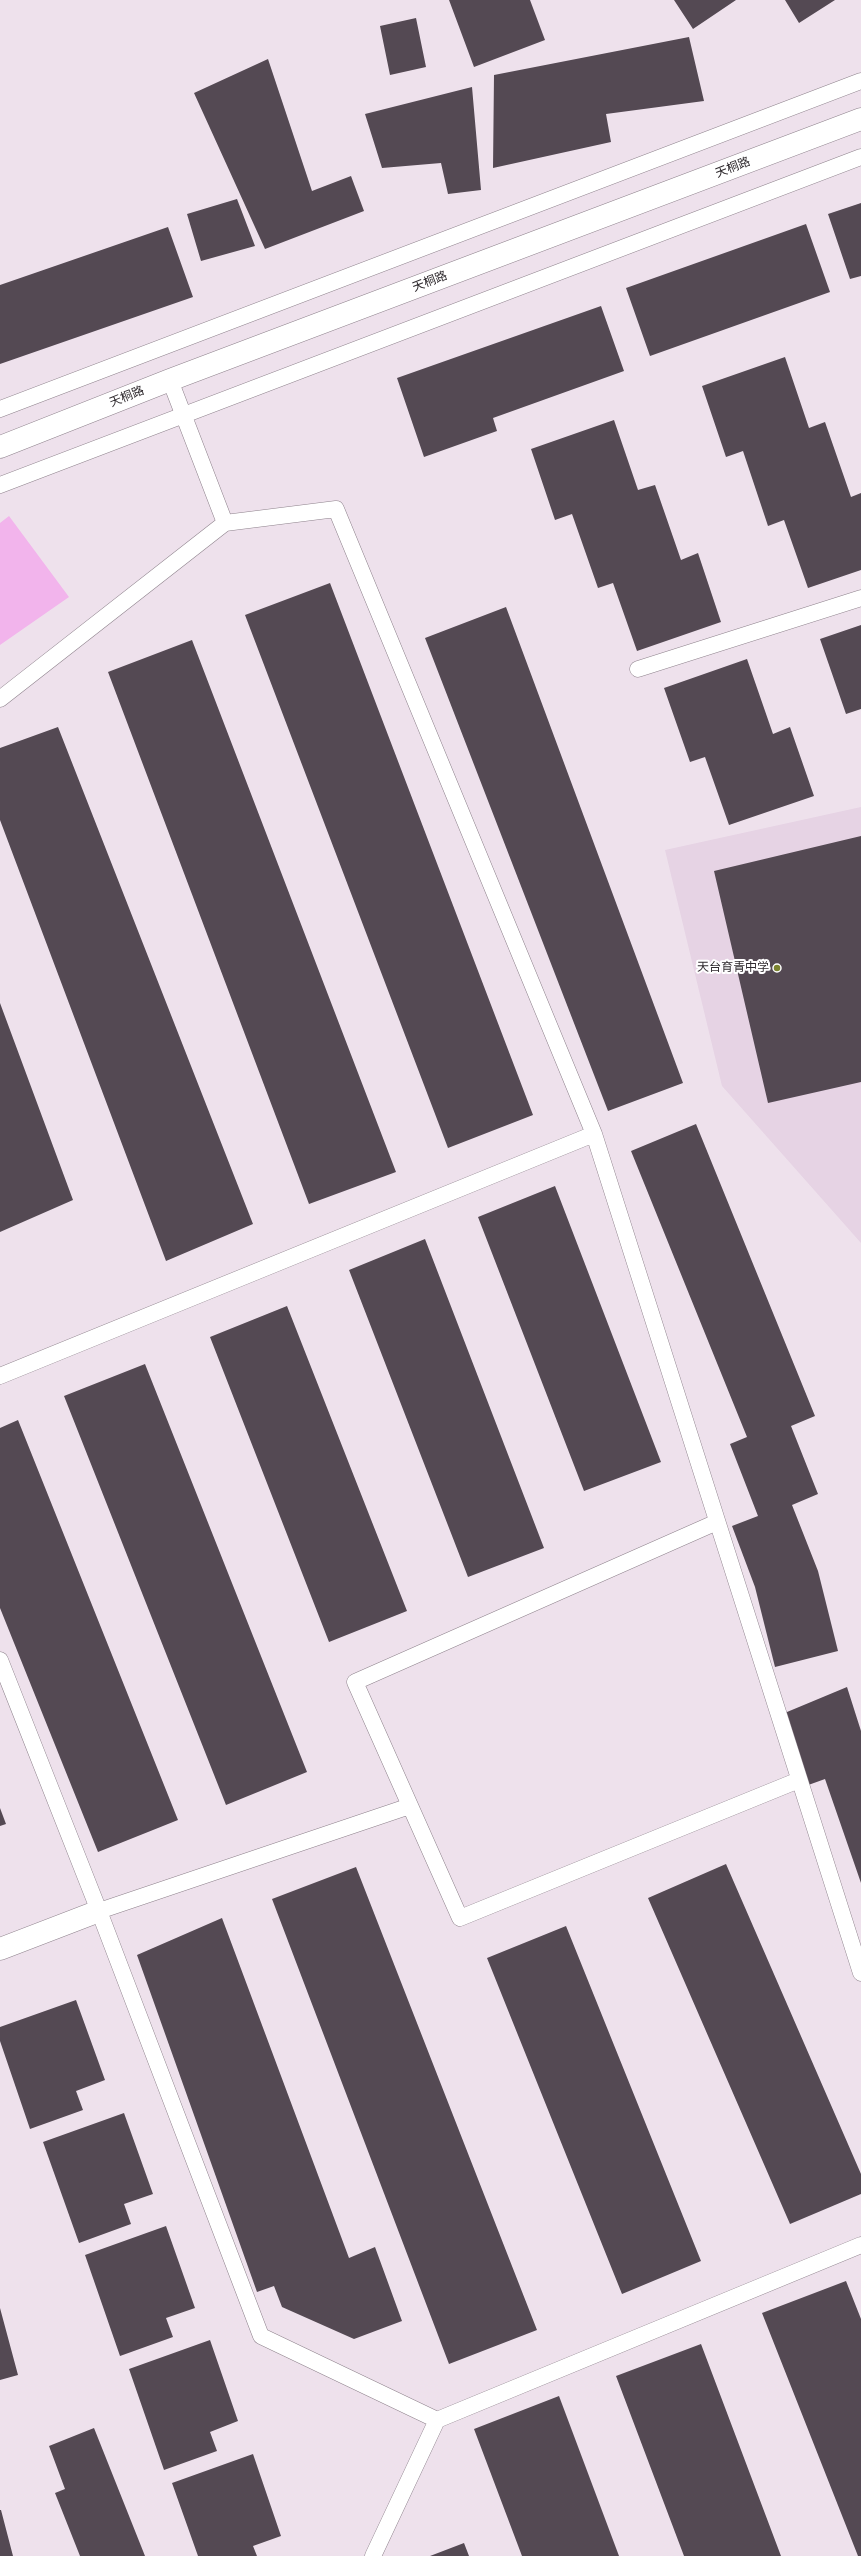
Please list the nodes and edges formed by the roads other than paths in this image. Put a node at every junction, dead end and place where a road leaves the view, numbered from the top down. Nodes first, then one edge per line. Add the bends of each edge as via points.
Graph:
1 (861, 81) edge
2 (861, 119) edge
3 (861, 157) edge
4 (170, 380) junction
5 (0, 409) edge
6 (183, 416) junction
7 (0, 447) edge
8 (0, 485) edge
9 (225, 523) junction
10 (861, 598) edge
11 (638, 669) dead end
12 (0, 699) edge
13 (594, 1134) junction
14 (0, 1376) edge
15 (717, 1522) junction
16 (0, 1660) edge
17 (800, 1780) junction
18 (410, 1806) junction
19 (99, 1911) junction
20 (0, 1949) edge
21 (861, 1973) edge
22 (861, 2245) edge
23 (437, 2420) junction
24 (373, 2556) edge

1 - 5 lane
2 - 4 main road, 天桐路
3 - 6 lane
4 - 6 lane
4 - 7 main road, 天桐路
6 - 8 lane
6 - 9 lane
9 - 12 lane
9 - 13 lane via 336,509
10 - 11 lane
13 - 14 lane
13 - 15 lane
15 - 17 lane
15 - 18 lane via 355,1682
16 - 19 lane
17 - 18 lane via 460,1918
17 - 21 lane
18 - 19 lane
19 - 20 main road
19 - 23 lane via 261,2336
22 - 23 lane
23 - 24 lane

